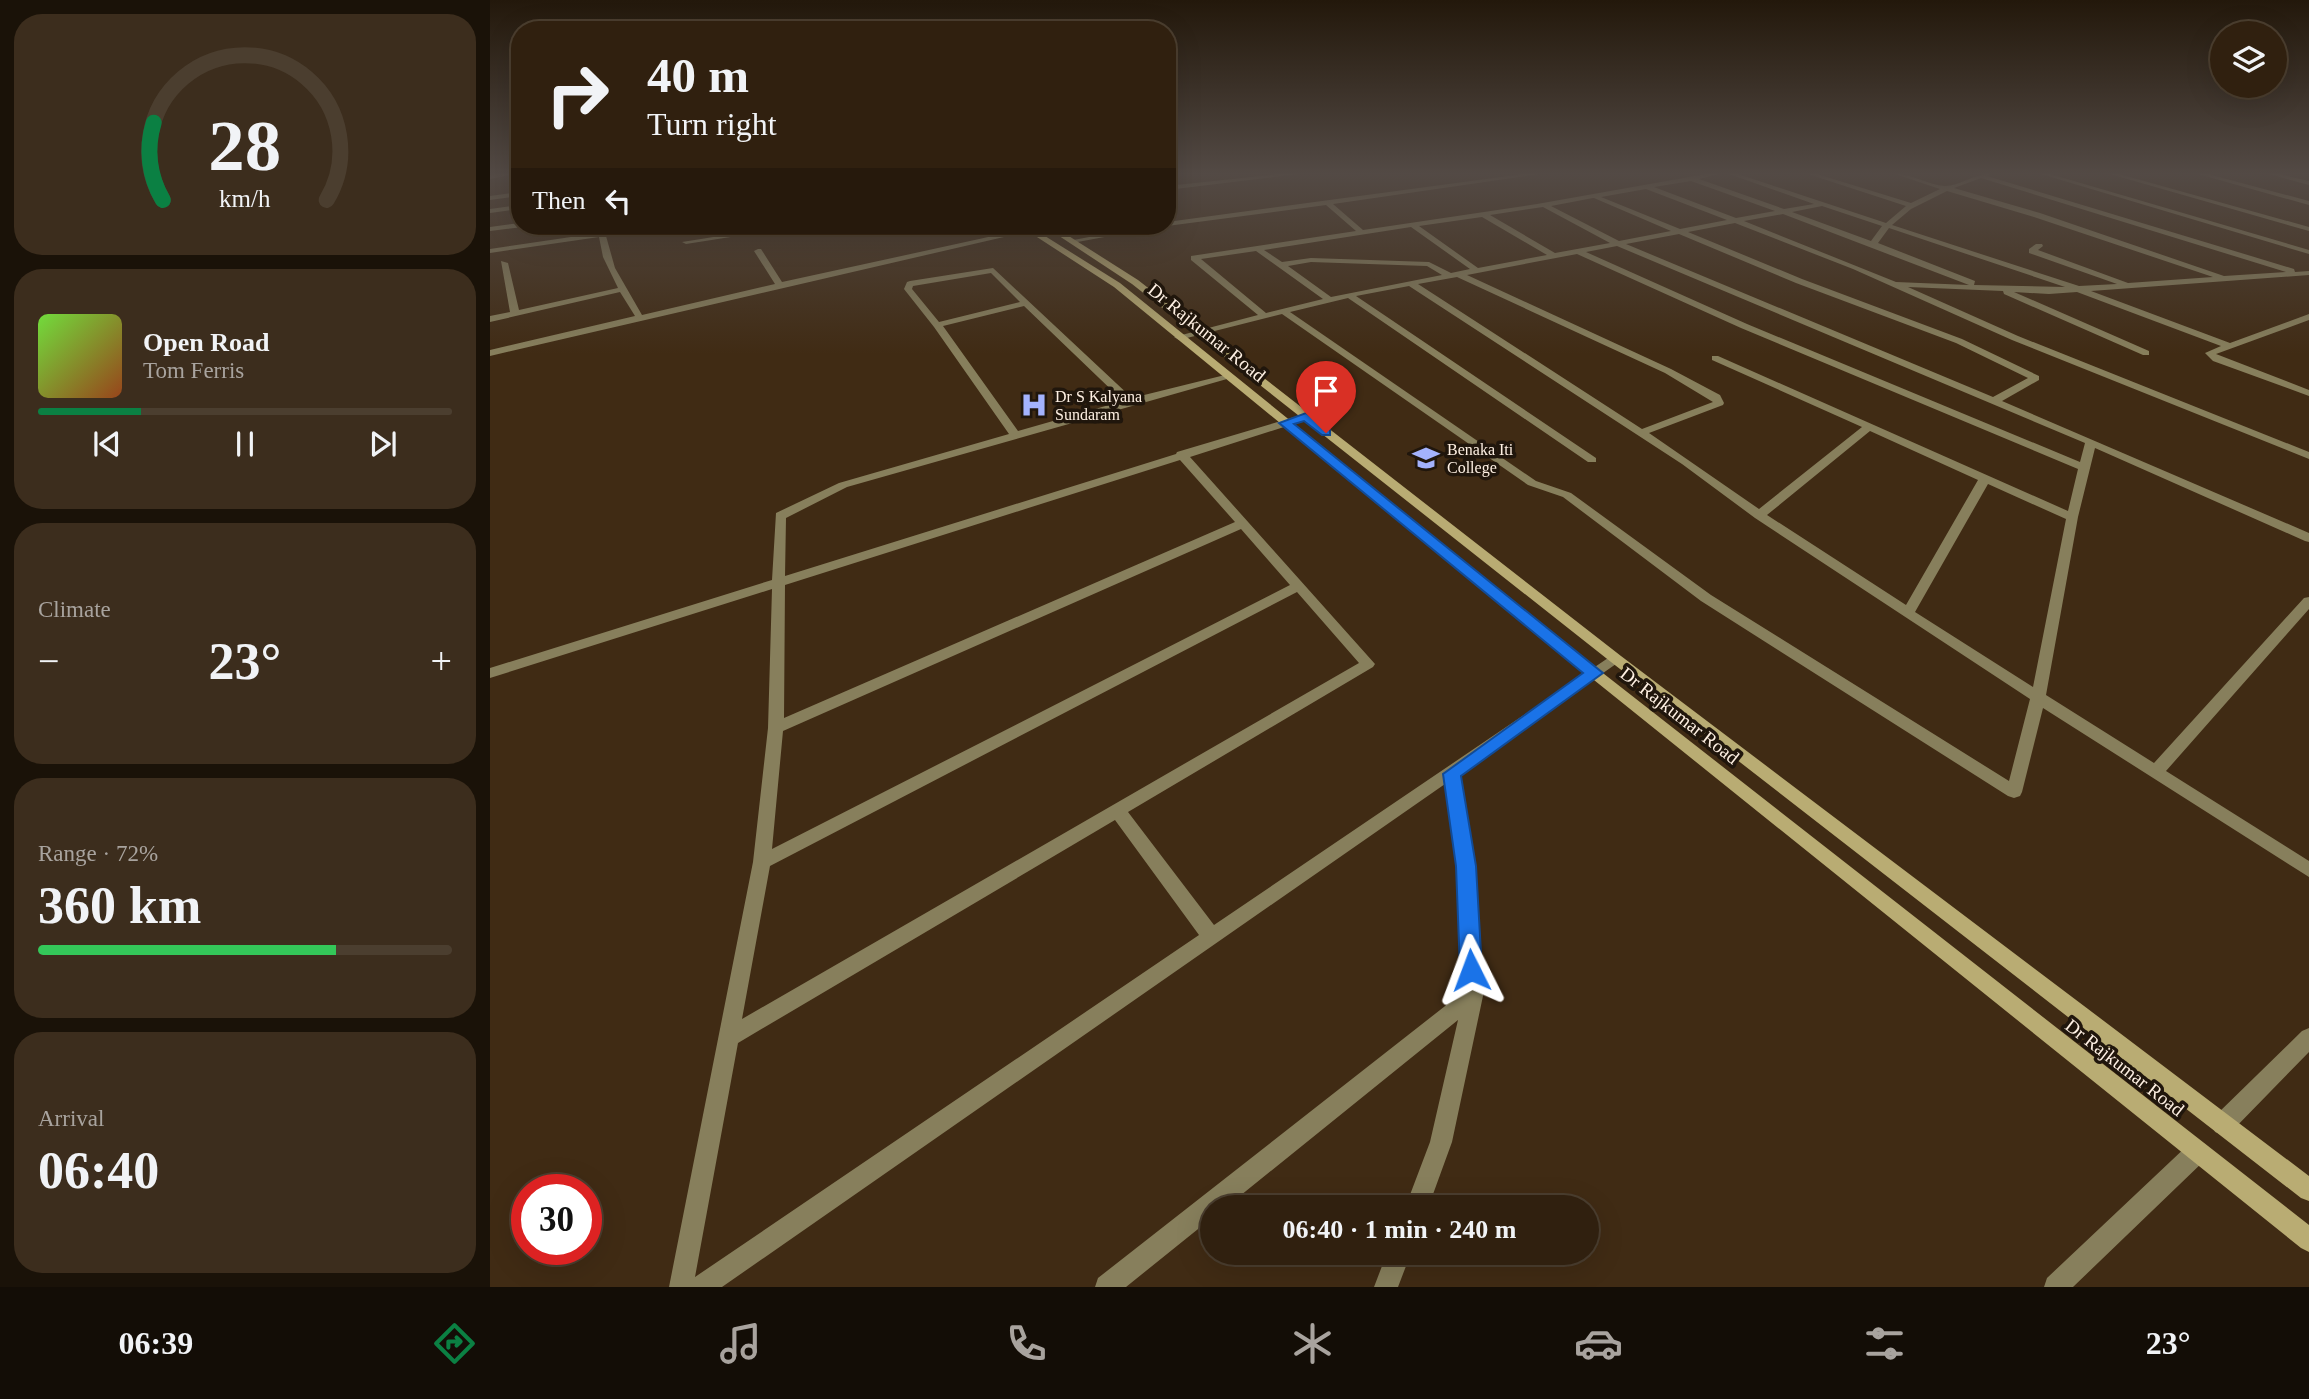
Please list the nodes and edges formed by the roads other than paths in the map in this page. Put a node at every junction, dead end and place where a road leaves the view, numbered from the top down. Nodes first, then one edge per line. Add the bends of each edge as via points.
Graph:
1 (1348, 234) edge
2 (1425, 234) edge
3 (1517, 234) edge
4 (1600, 234) edge
5 (1675, 234) edge
6 (1684, 234) edge
7 (1769, 234) edge
8 (1845, 234) edge
9 (1879, 234) edge
10 (1911, 234) edge
11 (2089, 234) edge
12 (2174, 234) edge
13 (2248, 234) edge
14 (595, 235) edge
15 (602, 235) edge
16 (734, 235) edge
17 (995, 235) edge
18 (1038, 235) edge
19 (1062, 235) edge
20 (1107, 235) edge
21 (1072, 241) junction
22 (686, 242) dead end
23 (1619, 244) junction
24 (1873, 244) junction
25 (2039, 246) dead end
26 (1257, 248) junction
27 (490, 251) edge
28 (758, 251) dead end
29 (1580, 252) junction
30 (2309, 252) edge
31 (1555, 256) junction
32 (504, 263) dead end
33 (1280, 265) junction
34 (1476, 270) junction
35 (1453, 274) junction
36 (2306, 275) edge
37 (2225, 278) junction
38 (778, 283) junction
39 (1889, 283) junction
40 (1412, 284) junction
41 (2132, 286) junction
42 (1986, 288) junction
43 (624, 289) junction
44 (1999, 289) junction
45 (2081, 290) junction
46 (1349, 295) junction
47 (1330, 300) junction
48 (1026, 303) junction
49 (1283, 311) junction
50 (515, 313) junction
51 (1265, 316) junction
52 (2309, 317) edge
53 (640, 318) junction
54 (490, 319) edge
55 (937, 325) junction
56 (1198, 332) junction
57 (1179, 337) junction
58 (2228, 345) junction
59 (490, 353) edge
60 (2146, 354) dead end
61 (1715, 358) dead end
62 (1229, 377) junction
63 (2309, 393) edge
64 (1994, 401) junction
65 (1130, 402) junction
66 (1306, 417) junction
67 (1285, 423) junction
68 (1869, 427) junction
69 (1642, 433) junction
70 (1015, 435) junction
71 (2091, 442) junction
72 (1181, 454) junction
73 (2309, 456) edge
74 (1592, 460) dead end
75 (2083, 467) junction
76 (1985, 478) junction
77 (1759, 515) junction
78 (2072, 517) junction
79 (1242, 523) junction
80 (2309, 538) edge
81 (779, 581) junction
82 (1299, 586) junction
83 (2309, 601) edge
84 (1909, 613) junction
85 (1616, 659) junction
86 (490, 673) edge
87 (1594, 673) junction
88 (2038, 698) junction
89 (776, 728) junction
90 (2155, 772) junction
91 (1452, 774) junction
92 (1118, 811) junction
93 (762, 862) junction
94 (2309, 870) edge
95 (1212, 937) junction
96 (1473, 996) junction
97 (728, 1038) junction
98 (2309, 1038) edge
99 (2223, 1124) junction
100 (2197, 1152) junction
101 (2309, 1190) edge
102 (1421, 1195) edge
103 (2309, 1240) edge
104 (1394, 1265) edge
105 (681, 1287) edge
106 (701, 1287) edge
107 (1107, 1287) edge
108 (1386, 1287) edge
109 (2056, 1287) edge

1 - 26 street
2 - 34 street
3 - 31 street
4 - 23 street
5 - 23 street
6 - 64 street via 1959,341 2036,379
7 - 39 street
8 - 24 street
9 - 24 street
10 - 45 street
11 - 37 street
12 - 36 street
13 - 30 street
14 - 27 street
15 - 43 street via 612,276
16 - 22 street
17 - 38 street
18 - 57 main road, Dr Rajkumar Road via 1117,285
19 - 21 main road, Dr Rajkumar Road
20 - 21 street
21 - 56 main road, Dr Rajkumar Road via 1135,282
23 - 29 street
23 - 64 street
24 - 42 street
25 - 41 street via 2033,249 2036,254
26 - 33 street
26 - 51 street via 1194,258
28 - 38 street
29 - 31 street
29 - 75 street via 1744,326
31 - 34 street
32 - 50 street
33 - 35 street via 1311,260 1429,264
33 - 47 street
34 - 35 street
35 - 40 street
35 - 69 street via 1668,371 1719,403
36 - 37 street
37 - 41 street
38 - 53 street
39 - 42 street
39 - 73 street
40 - 46 street
40 - 69 street
41 - 45 street
42 - 44 street
43 - 50 street
43 - 53 street
44 - 45 street
44 - 60 street
45 - 58 street
46 - 47 street
46 - 74 street
47 - 49 street
48 - 55 street
48 - 55 street via 993,270 907,286
48 - 65 street
49 - 51 street
49 - 88 street via 1532,483 1567,495 1706,598 2014,792
50 - 54 street
51 - 56 street
52 - 58 street
53 - 59 street
55 - 70 street
56 - 57 street
56 - 66 main road, Dr Rajkumar Road
57 - 62 main road, Dr Rajkumar Road
58 - 63 street via 2211,356
61 - 68 street
62 - 65 street
62 - 67 main road, Dr Rajkumar Road
64 - 71 street
65 - 70 street
66 - 67 street
66 - 85 main road, Dr Rajkumar Road
67 - 72 street
67 - 87 main road, Dr Rajkumar Road
68 - 76 street
68 - 77 street
69 - 77 street
70 - 81 street via 843,485 780,516
71 - 75 street
71 - 80 street
72 - 79 street
72 - 81 street
75 - 78 street
76 - 78 street
76 - 84 street
77 - 84 street
78 - 88 street
79 - 82 street
79 - 89 street
81 - 86 street
81 - 89 street
82 - 92 street via 1368,664
82 - 93 street
83 - 90 street
84 - 88 street
85 - 87 street
85 - 99 main road, Dr Rajkumar Road
87 - 91 street
87 - 100 main road, Dr Rajkumar Road
88 - 90 street
89 - 93 street
90 - 94 street
91 - 95 street
91 - 96 street via 1466,866
92 - 95 street
92 - 97 street
93 - 97 street
95 - 106 street
96 - 102 street via 1441,1142
96 - 107 street
97 - 105 street
98 - 99 street
99 - 101 main road, Dr Rajkumar Road
100 - 103 main road, Dr Rajkumar Road
100 - 109 street
104 - 108 street

